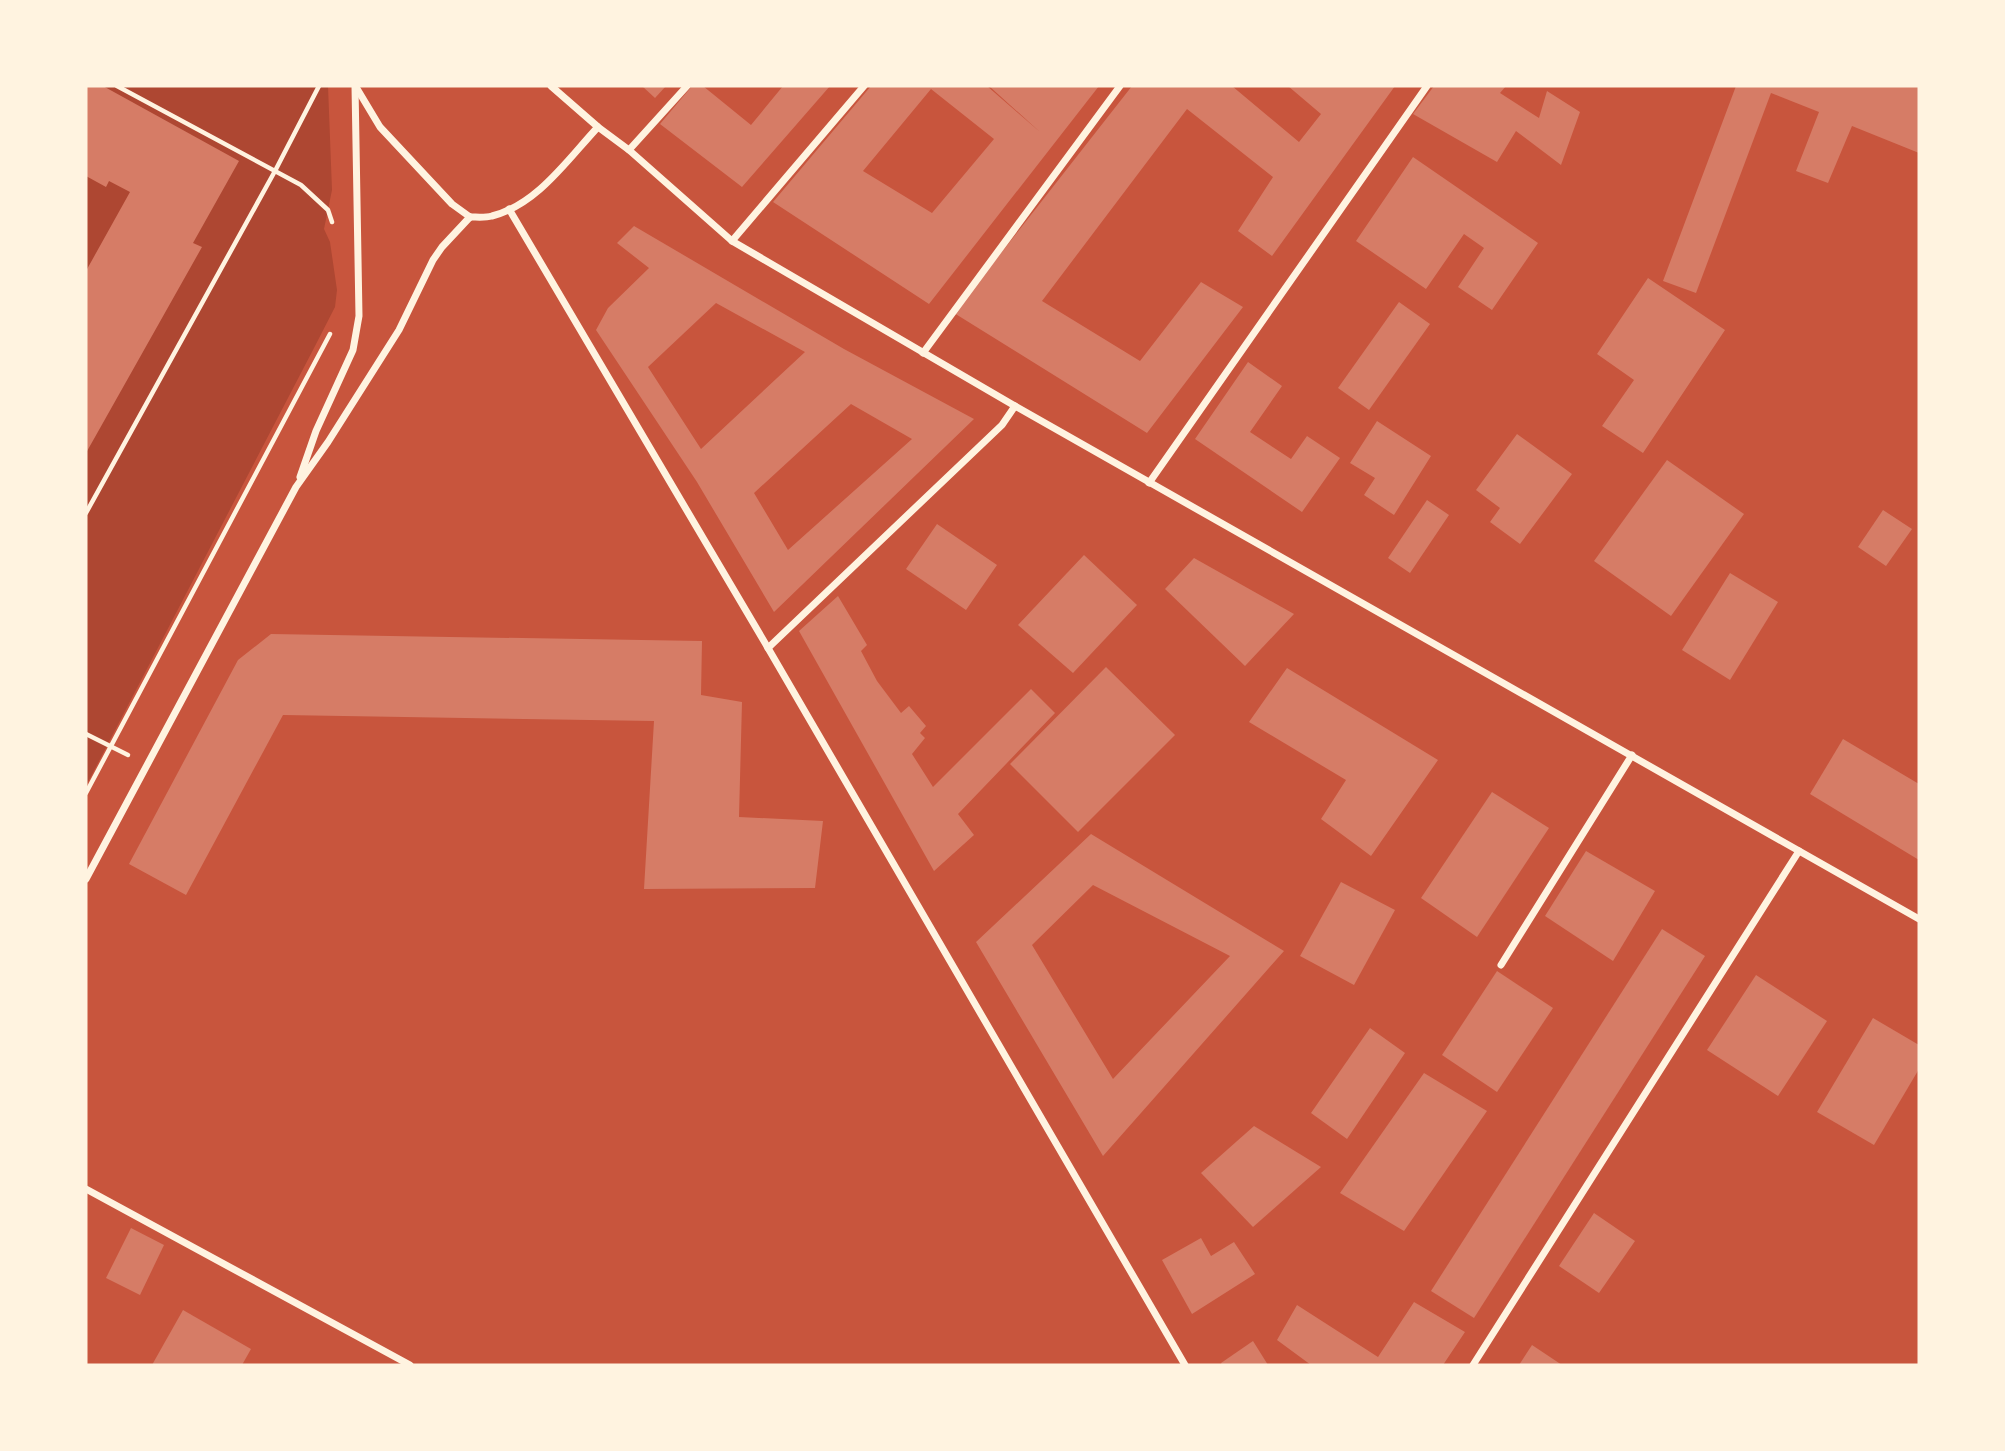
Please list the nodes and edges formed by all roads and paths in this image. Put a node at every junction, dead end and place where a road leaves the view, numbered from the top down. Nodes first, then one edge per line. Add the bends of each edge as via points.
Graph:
1 (117, 86) edge
2 (319, 86) edge
3 (355, 86) edge
4 (551, 86) edge
5 (687, 86) edge
6 (864, 86) edge
7 (1120, 86) edge
8 (1427, 86) edge
9 (598, 127) junction
10 (629, 150) junction
11 (275, 171) junction
12 (509, 209) junction
13 (470, 217) junction
14 (335, 229) dead end
15 (732, 241) junction
16 (332, 330) dead end
17 (923, 353) junction
18 (1015, 406) junction
19 (1149, 483) junction
20 (296, 487) junction
21 (86, 513) edge
22 (768, 648) junction
23 (86, 734) edge
24 (110, 747) junction
25 (1632, 755) junction
26 (149, 764) junction
27 (86, 793) edge
28 (1799, 852) junction
29 (86, 879) edge
30 (1919, 919) edge
31 (1501, 965) dead end
32 (86, 1189) edge
33 (410, 1365) edge
34 (1185, 1365) edge
35 (1473, 1365) edge

1 - 11 path
2 - 11 path
3 - 13 street via 380,127 452,204
3 - 20 street via 359,316 352,349
4 - 9 street
5 - 10 street
6 - 15 street
7 - 17 street
8 - 19 street
9 - 10 street
9 - 12 street via 533,195
10 - 15 street
11 - 14 path via 301,185 328,210
11 - 21 path
12 - 13 street via 490,217
12 - 22 street
13 - 20 street via 433,260 399,330
15 - 17 street
16 - 24 path
17 - 18 street
18 - 19 street
18 - 22 street via 1002,425
19 - 25 street
20 - 26 street
22 - 34 street
23 - 24 path
24 - 26 path
24 - 27 path
25 - 28 street
25 - 31 street
26 - 29 street
28 - 30 street
28 - 35 street
32 - 33 street

